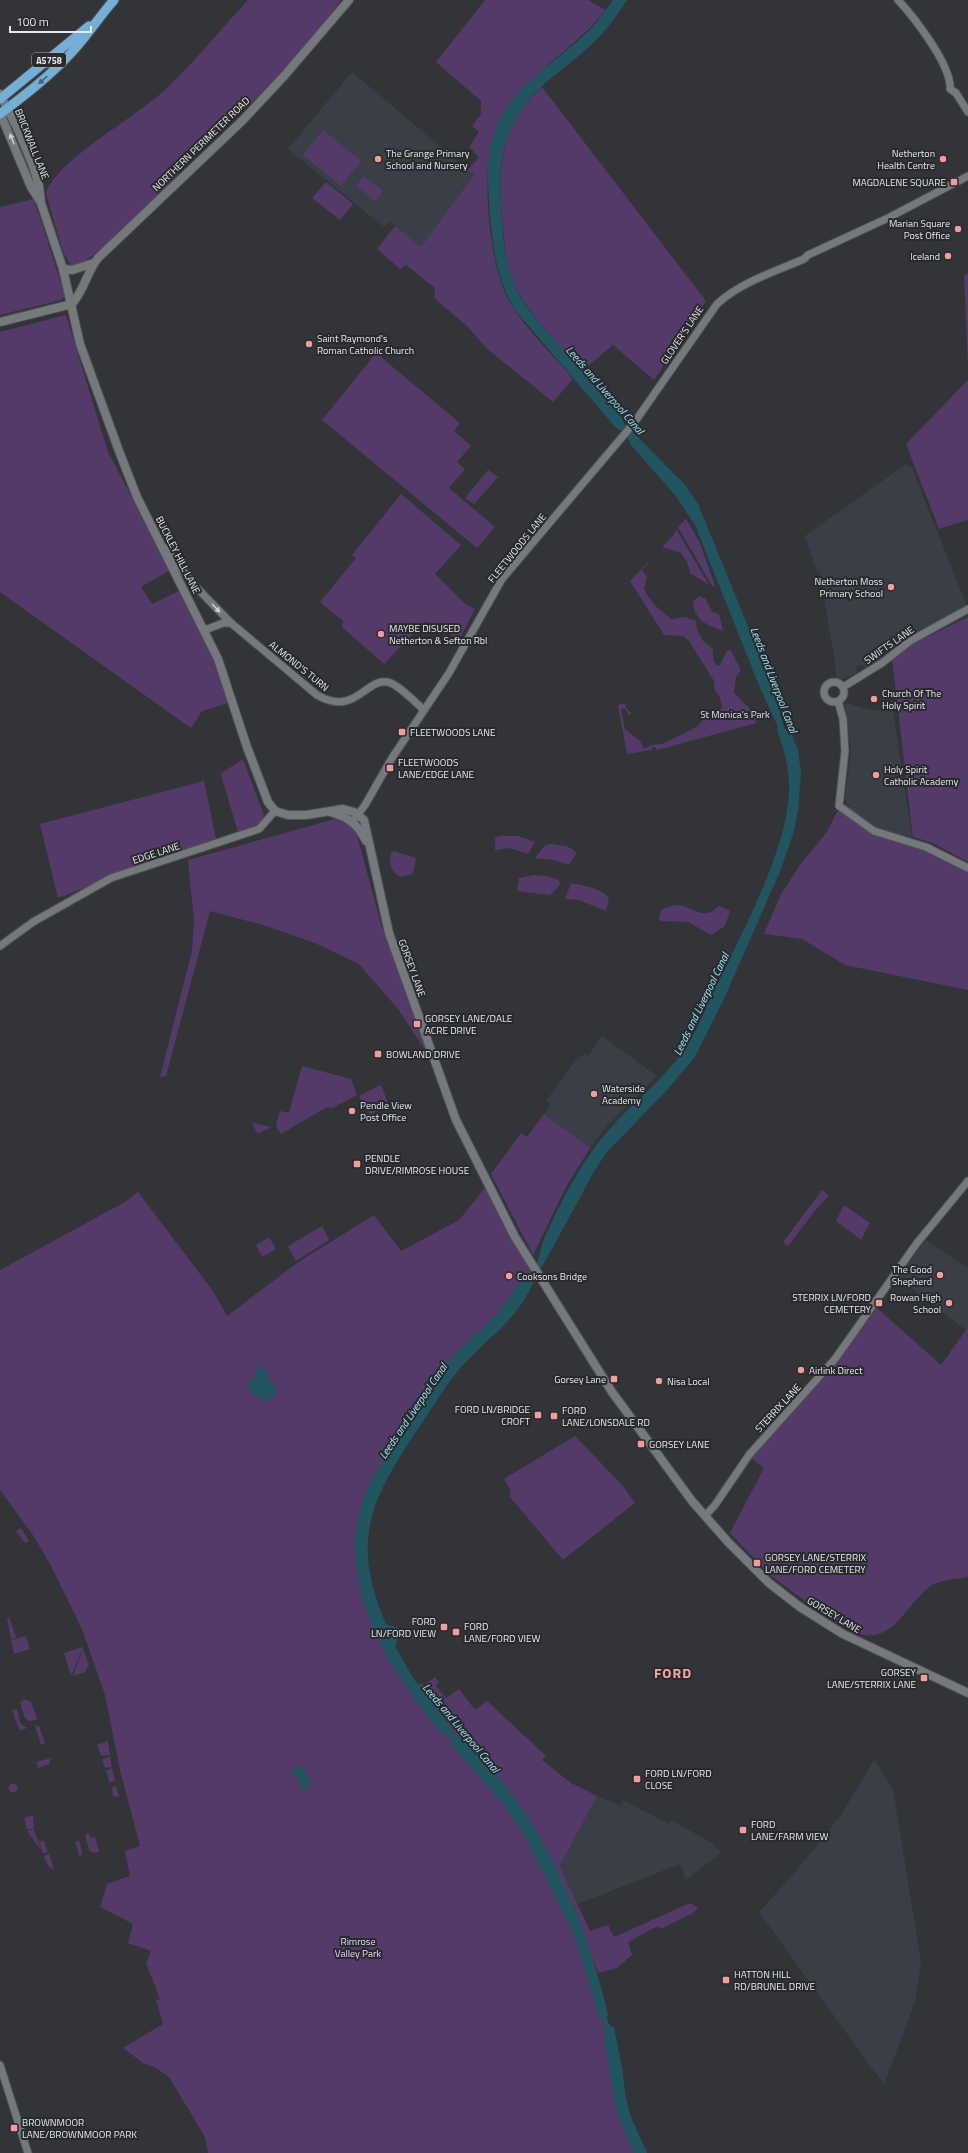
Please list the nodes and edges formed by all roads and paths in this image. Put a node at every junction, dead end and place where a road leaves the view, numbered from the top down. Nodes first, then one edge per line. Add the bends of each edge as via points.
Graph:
1 (114, 0) edge
2 (350, 0) edge
3 (898, 0) edge
4 (1, 106) edge
5 (968, 112) edge
6 (968, 176) edge
7 (968, 181) edge
8 (808, 256) junction
9 (94, 263) junction
10 (63, 269) junction
11 (72, 304) junction
12 (0, 322) edge
13 (621, 439) joint
14 (163, 546) junction
15 (968, 609) edge
16 (231, 624) junction
17 (204, 630) junction
18 (843, 687) junction
19 (838, 701) junction
20 (424, 710) junction
21 (275, 811) junction
22 (326, 811) junction
23 (359, 815) junction
24 (352, 821) junction
25 (368, 845) junction
26 (968, 868) edge
27 (0, 946) edge
28 (968, 1181) edge
29 (705, 1516) junction
30 (968, 1693) edge
31 (0, 2065) edge
32 (28, 2153) edge

1 - 4 highway, A5758 via 95,22
2 - 9 main road, NORTHERN PERIMETER ROAD via 242,120
3 - 5 street via 934,49 950,78 950,89 956,93
4 - 10 main road, BRICKWALL LANE via 31,187 41,203
6 - 8 street, GLOVER'S LANE
7 - 8 street, GLOVER'S LANE via 882,225
8 - 13 street, GLOVER'S LANE via 725,296
9 - 10 main road via 72,270
9 - 11 main road, NORTHERN PERIMETER ROAD via 81,292
10 - 11 main road, BRICKWALL LANE
11 - 12 main road
11 - 14 main road, BUCKLEY HILL LANE via 80,344 113,436 135,491
13 - 20 street, FLEETWOODS LANE via 506,574
14 -> 16 street, ALMOND'S TURN via 196,587
14 - 17 main road, BUCKLEY HILL LANE
15 - 18 street, SWIFTS LANE via 910,641
16 - 17 street via 223,623
16 - 20 street, ALMOND'S TURN via 325,699 339,702 355,698 380,682 389,682
17 - 21 main road, BUCKLEY HILL LANE via 223,671 262,788
18 - 19 street via 844,696
18 - 19 street via 834,683 826,687 825,694 828,699 832,702
19 - 26 street via 843,719 845,751 839,806 874,831 926,847
20 - 23 street, FLEETWOODS LANE
21 - 22 main road via 293,816
21 - 27 street, EDGE LANE via 259,829 111,878 33,922
22 - 23 main road via 343,809
22 - 24 main road
23 - 24 street, FLEETWOODS LANE
23 - 25 main road, GORSEY LANE via 364,820
24 - 25 main road, GORSEY LANE
25 - 29 main road, GORSEY LANE via 389,933 456,1120 507,1222 612,1392 666,1468
28 - 29 street, STERRIX LANE via 917,1243 835,1360 749,1455
29 - 30 main road, GORSEY LANE via 769,1583 800,1607 856,1640
31 - 32 street

